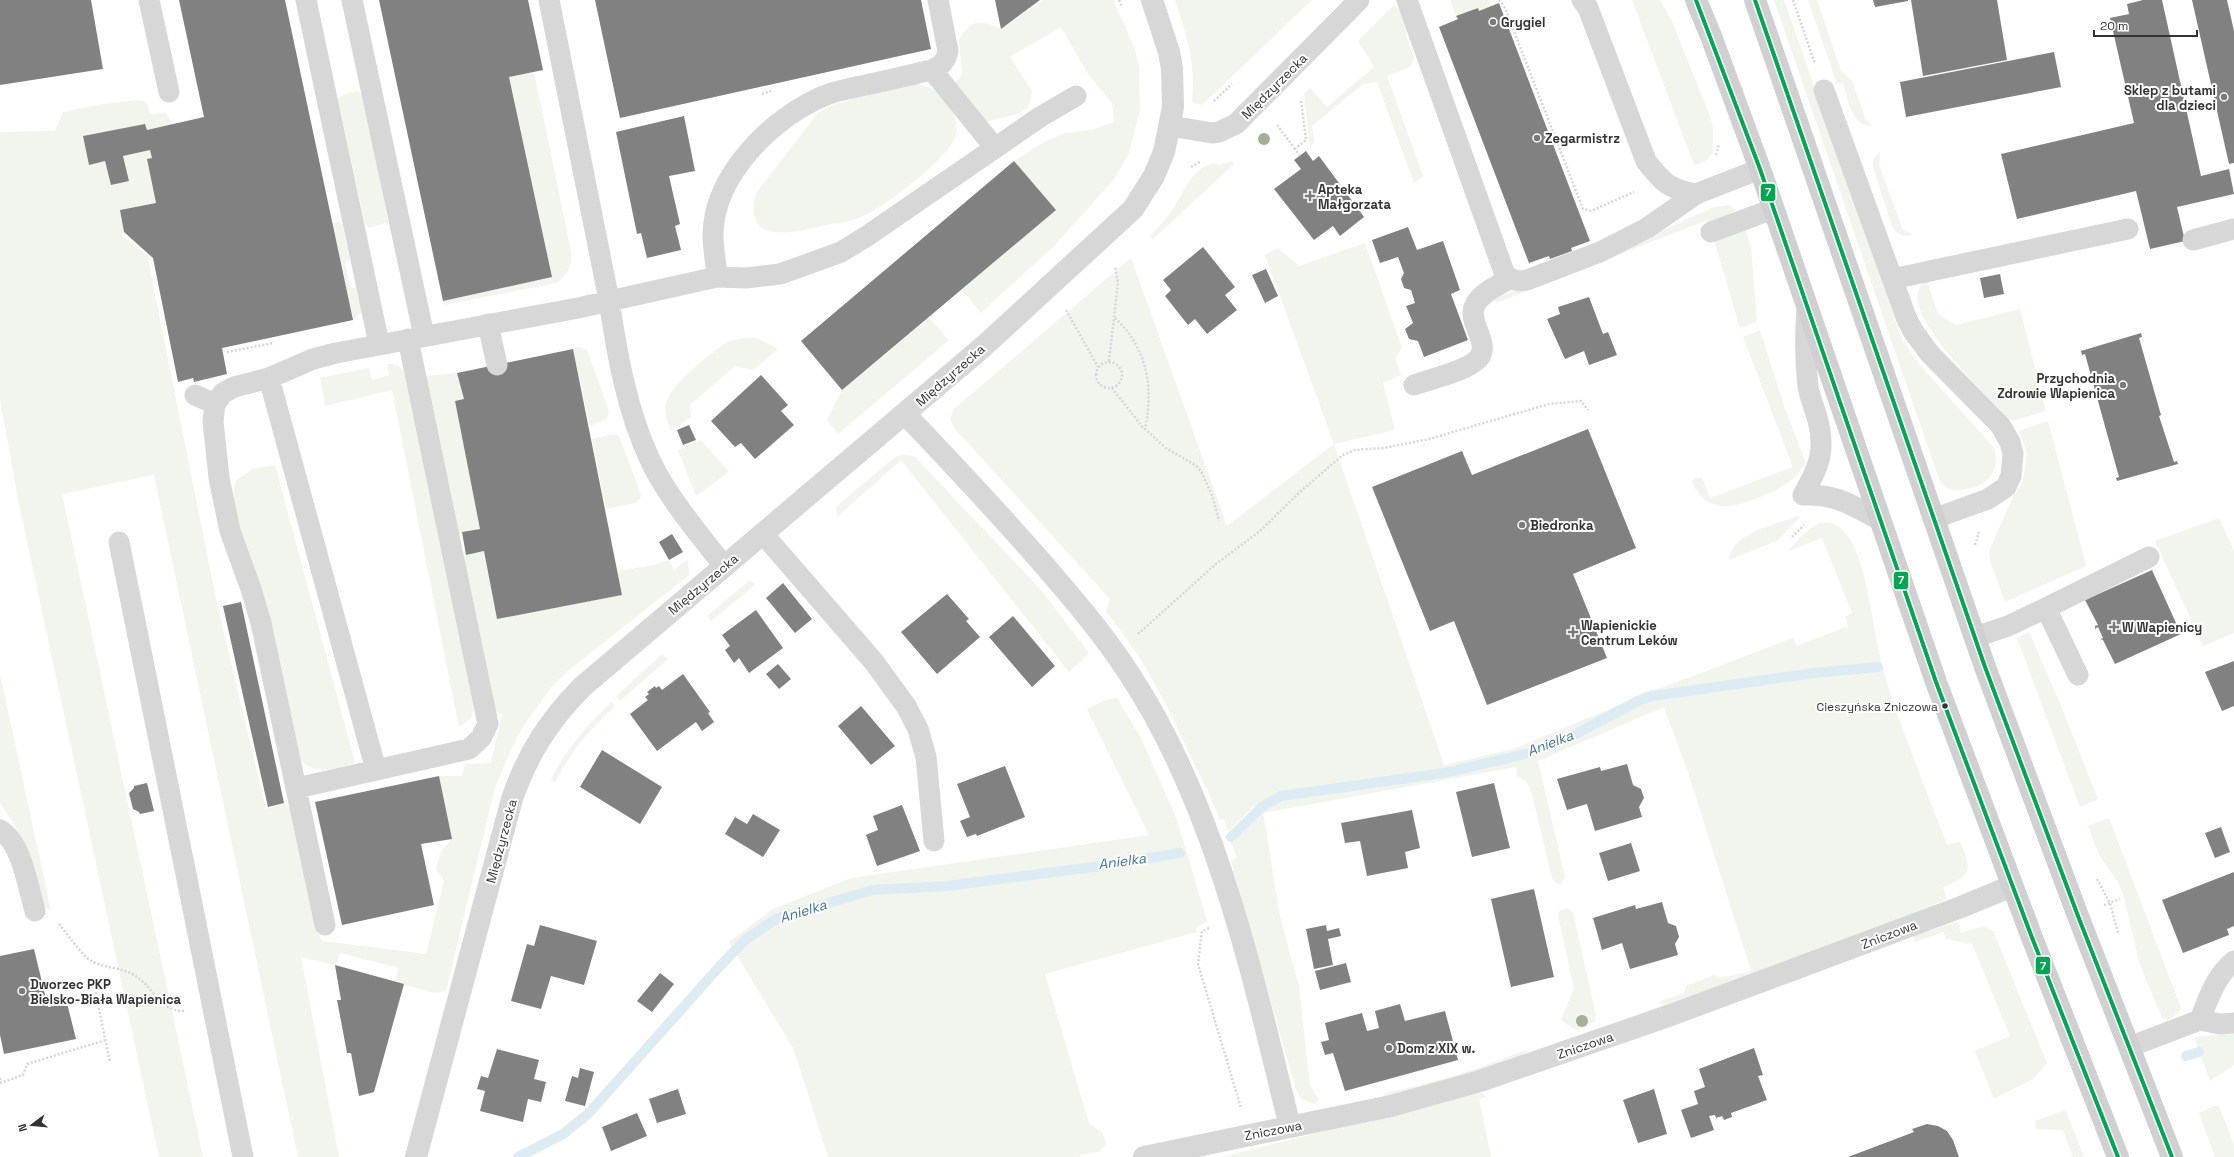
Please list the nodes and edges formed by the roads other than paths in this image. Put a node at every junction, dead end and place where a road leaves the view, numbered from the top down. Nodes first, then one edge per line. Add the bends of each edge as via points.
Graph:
1 (149, 0) edge
2 (306, 0) edge
3 (352, 0) edge
4 (549, 0) edge
5 (938, 0) edge
6 (1359, 0) edge
7 (1407, 0) edge
8 (1582, 0) edge
9 (1696, 0) edge
10 (1755, 0) edge
11 (1151, 4) edge
12 (932, 70) junction
13 (1824, 90) road end
14 (169, 92) dead end
15 (1076, 96) dead end
16 (1171, 126) junction
17 (995, 148) junction
18 (1760, 169) junction
19 (1696, 194) junction
20 (1773, 209) junction
21 (2128, 229) dead end
22 (2234, 229) edge
23 (1711, 232) dead end
24 (2193, 240) dead end
25 (717, 276) junction
26 (1509, 279) junction
27 (1892, 279) junction
28 (609, 300) junction
29 (1807, 307) junction
30 (488, 324) junction
31 (416, 338) junction
32 (379, 344) junction
33 (497, 365) dead end
34 (269, 378) junction
35 (1414, 385) dead end
36 (195, 395) dead end
37 (216, 404) junction
38 (905, 414) junction
39 (1933, 519) junction
40 (1880, 520) junction
41 (763, 534) junction
42 (119, 542) dead end
43 (2149, 558) dead end
44 (724, 566) junction
45 (2046, 608) junction
46 (1975, 637) junction
47 (2078, 675) dead end
48 (376, 770) junction
49 (297, 788) junction
50 (0, 830) edge
51 (934, 841) dead end
52 (2012, 886) junction
53 (35, 911) road end
54 (324, 925) dead end
55 (2234, 961) edge
56 (2200, 1020) junction
57 (2234, 1023) edge
58 (2129, 1047) junction
59 (1290, 1127) junction
60 (243, 1157) edge
61 (416, 1157) edge
62 (1144, 1157) edge
63 (2118, 1157) edge
64 (2172, 1157) edge

1 - 14 lane
2 - 32 lane
3 - 31 lane
4 - 28 lane
5 - 12 lane via 948,50 947,58 942,65
6 - 16 lane, Międzyrzecka via 1236,124 1212,133
7 - 26 lane via 1504,272
8 - 19 lane via 1588,8 1646,161 1661,181 1676,190
9 - 18 main road
10 - 39 main road
11 - 16 street, Międzyrzecka via 1163,32 1172,69
12 - 17 lane
12 - 25 lane via 828,94 800,107 778,122 756,144 730,178 719,203 713,233
13 - 27 lane
15 - 17 lane
16 - 38 street, Międzyrzecka via 1154,176 1133,209 996,335
17 - 25 lane via 841,252 780,274 746,278
18 - 19 lane
18 - 20 main road
19 - 26 lane via 1647,228 1600,252 1527,280 1517,282
20 - 23 lane
20 - 29 main road
21 - 27 lane
22 - 24 lane
25 - 28 lane
26 - 35 lane via 1489,291 1475,305 1472,314 1482,346 1478,358 1468,366
27 - 39 lane via 1906,317 1920,342 2000,425 2010,442 2013,454 2011,476 2006,487 1988,499
28 - 30 lane
28 - 44 lane via 627,393 651,462 665,487
29 - 40 main road
29 - 40 lane via 1805,345 1808,388 1823,446 1820,462 1803,495 1822,494 1840,498
30 - 31 lane
30 - 33 lane
31 - 32 lane
31 - 48 lane via 488,724 481,738 469,749
32 - 34 lane via 313,359
34 - 37 lane via 234,387 223,393
34 - 48 lane
36 - 37 lane
37 - 49 lane via 213,421 219,478 230,531 261,623
38 - 41 street, Międzyrzecka
38 - 59 street via 979,490 1082,609 1118,656 1173,750 1205,826 1250,968
39 - 46 main road
40 - 52 main road via 1936,682
41 - 44 street, Międzyrzecka
41 - 51 lane via 874,662 909,711 918,728 926,757
42 - 60 lane
43 - 45 lane
44 - 61 street, Międzyrzecka via 582,687 554,717 530,754 512,799
45 - 46 lane via 2008,626
45 - 47 lane
46 - 58 main road
48 - 49 lane
49 - 54 lane
50 - 53 lane via 12,840 17,850
52 - 59 street, Zniczowa via 1672,1015 1480,1082 1390,1106
52 - 63 main road
55 - 56 lane via 2226,968 2212,990
56 - 57 lane via 2220,1024
56 - 58 lane
58 - 64 main road
59 - 62 street, Zniczowa

